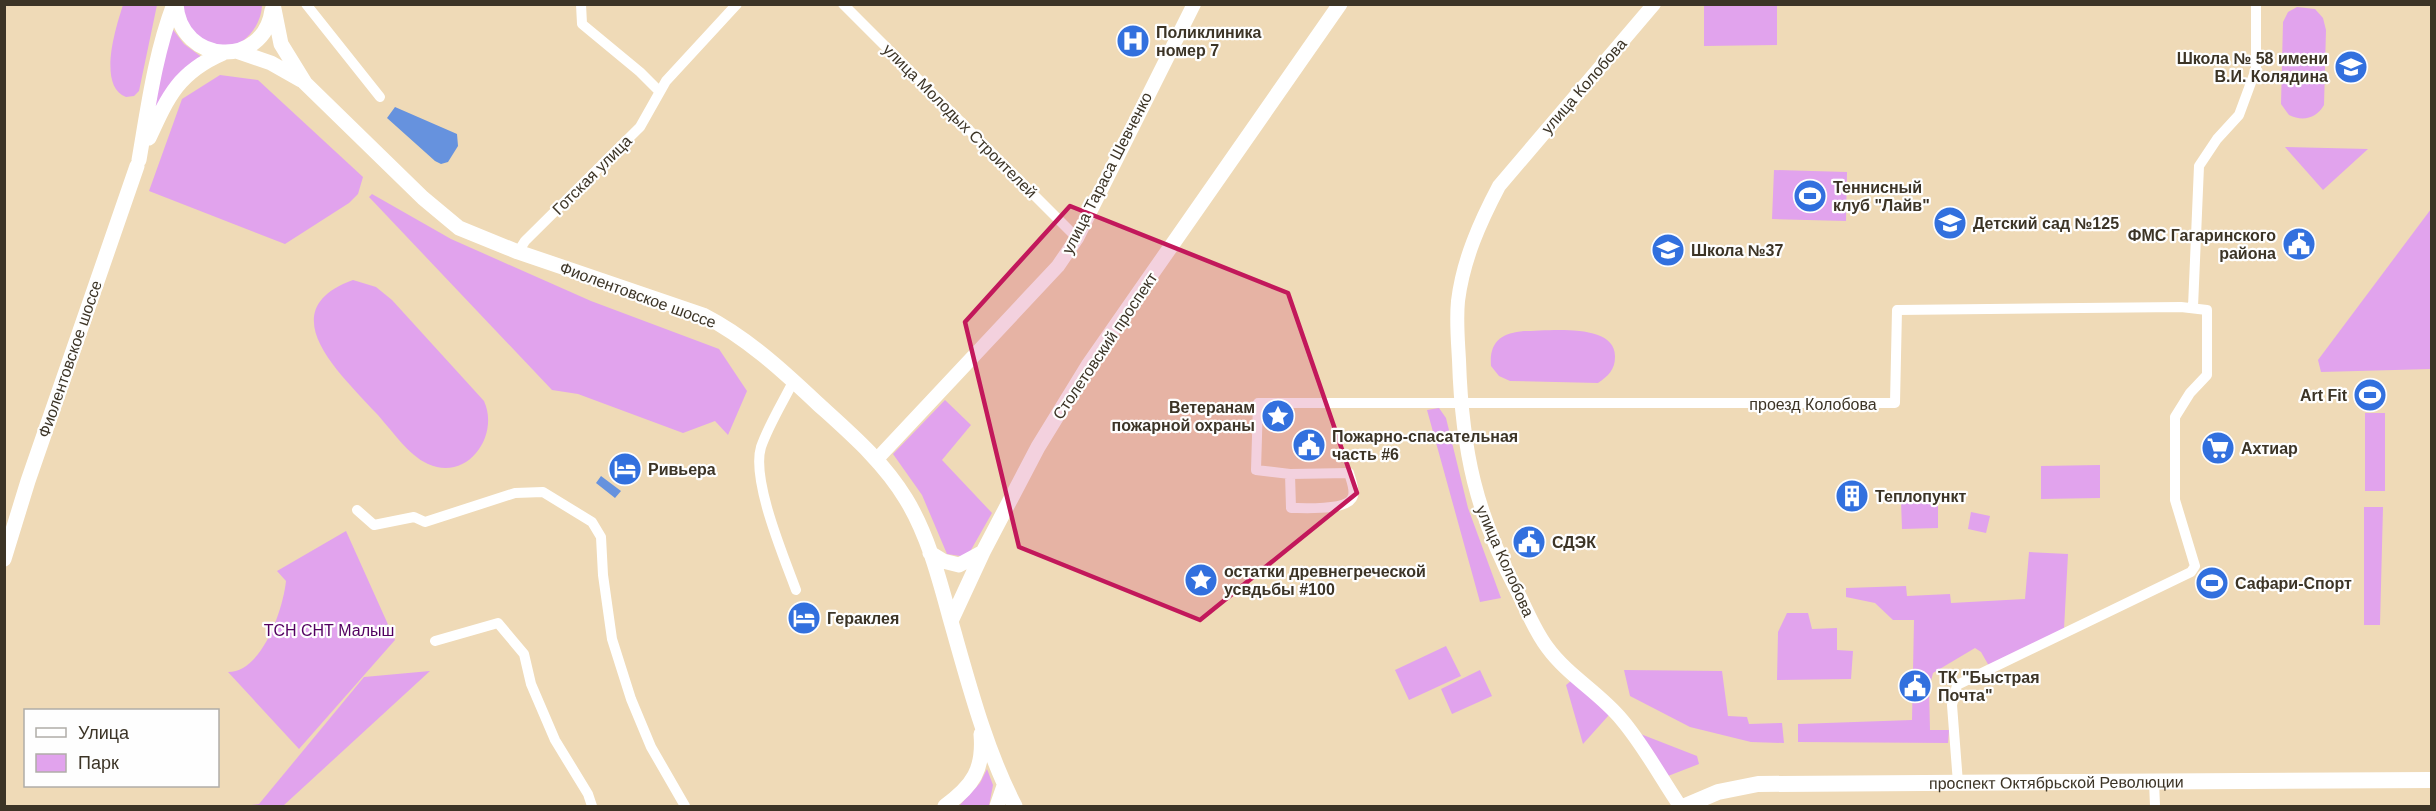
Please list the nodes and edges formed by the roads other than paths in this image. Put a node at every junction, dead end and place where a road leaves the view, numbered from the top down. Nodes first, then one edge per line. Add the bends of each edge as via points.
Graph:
1 (175, 4) edge
2 (273, 4) edge
3 (306, 4) edge
4 (581, 4) edge
5 (737, 4) edge
6 (843, 4) edge
7 (1194, 4) edge
8 (1340, 4) edge
9 (1654, 4) edge
10 (2256, 4) edge
11 (229, 52) junction
12 (305, 82) junction
13 (659, 91) junction
14 (380, 97) dead end
15 (138, 163) junction
16 (1077, 238) junction
17 (518, 252) junction
18 (2193, 307) junction
19 (794, 380) junction
20 (1460, 402) junction
21 (877, 459) junction
22 (1290, 474) junction
23 (357, 510) dead end
24 (982, 552) junction
25 (930, 553) junction
26 (4, 559) edge
27 (796, 590) dead end
28 (943, 592) junction
29 (951, 621) junction
30 (435, 640) dead end
31 (979, 716) junction
32 (2432, 780) edge
33 (2154, 781) junction
34 (1958, 783) junction
35 (1004, 786) junction
36 (592, 807) edge
37 (685, 807) edge
38 (945, 807) edge
39 (997, 807) edge
40 (1015, 807) edge
41 (1680, 807) edge
42 (1685, 807) edge
43 (2155, 807) edge

1 - 11 main road, Фиолентовское шоссе via 180,26 188,37 198,45
1 - 15 main road, Фиолентовское шоссе via 165,28
2 - 11 main road, Фиолентовское шоссе via 262,34 248,47
2 - 12 main road, Фиолентовское шоссе via 281,44
3 - 14 street
4 - 13 street via 582,24
5 - 13 street, Готская улица
6 - 16 street, улица Молодых Строителей
7 - 16 street, улица Тараса Шевченко
8 - 24 main road, Столетовский проспект via 1089,364 1038,447
9 - 20 street, улица Колобова via 1499,186 1482,218 1458,302
10 - 18 street via 2256,69 2238,115 2199,166
11 - 12 main road, Фиолентовское шоссе via 271,63
11 - 15 main road, Фиолентовское шоссе via 201,63 175,86
12 - 17 main road, Фиолентовское шоссе via 408,184 459,228
13 - 17 street, Готская улица via 640,127
15 - 26 main road, Фиолентовское шоссе
16 - 21 street, улица Тараса Шевченко via 1058,266
17 - 19 main road, Фиолентовское шоссе via 703,315 747,342
18 - 20 street, проезд Колобова via 1897,310 1895,403
18 - 34 street, проспект Октябрьской Революции via 2207,310 2207,375 2175,417 2175,500 2195,566 2191,572 1957,685 1952,705
19 - 21 main road, Фиолентовское шоссе
19 - 27 street via 760,449 760,471
20 - 22 street via 1258,402 1256,470
20 - 41 street, улица Колобова via 1466,459 1481,512 1535,629 1564,668 1622,719
21 - 25 main road, Фиолентовское шоссе via 907,500
22 - 22 street via 1349,473 1354,493 1351,502 1342,506 1291,508
23 - 37 street via 374,525 414,517 425,522 515,493 543,492 592,522 601,537 612,639 631,699 651,747
24 - 25 main road via 959,565
24 - 28 main road
24 - 29 main road, Столетовский проспект
25 - 28 main road, Фиолентовское шоссе
28 - 29 main road, Фиолентовское шоссе
29 - 31 main road
30 - 36 street via 498,623 524,654 531,684 555,740
31 - 35 main road
31 - 38 main road via 980,764 959,796
32 - 33 main road, проспект Октябрьской Революции
33 - 34 main road, проспект Октябрьской Революции
33 - 43 street
34 - 42 main road, проспект Октябрьской Революции via 1758,784 1718,792
35 - 39 main road
35 - 40 main road

